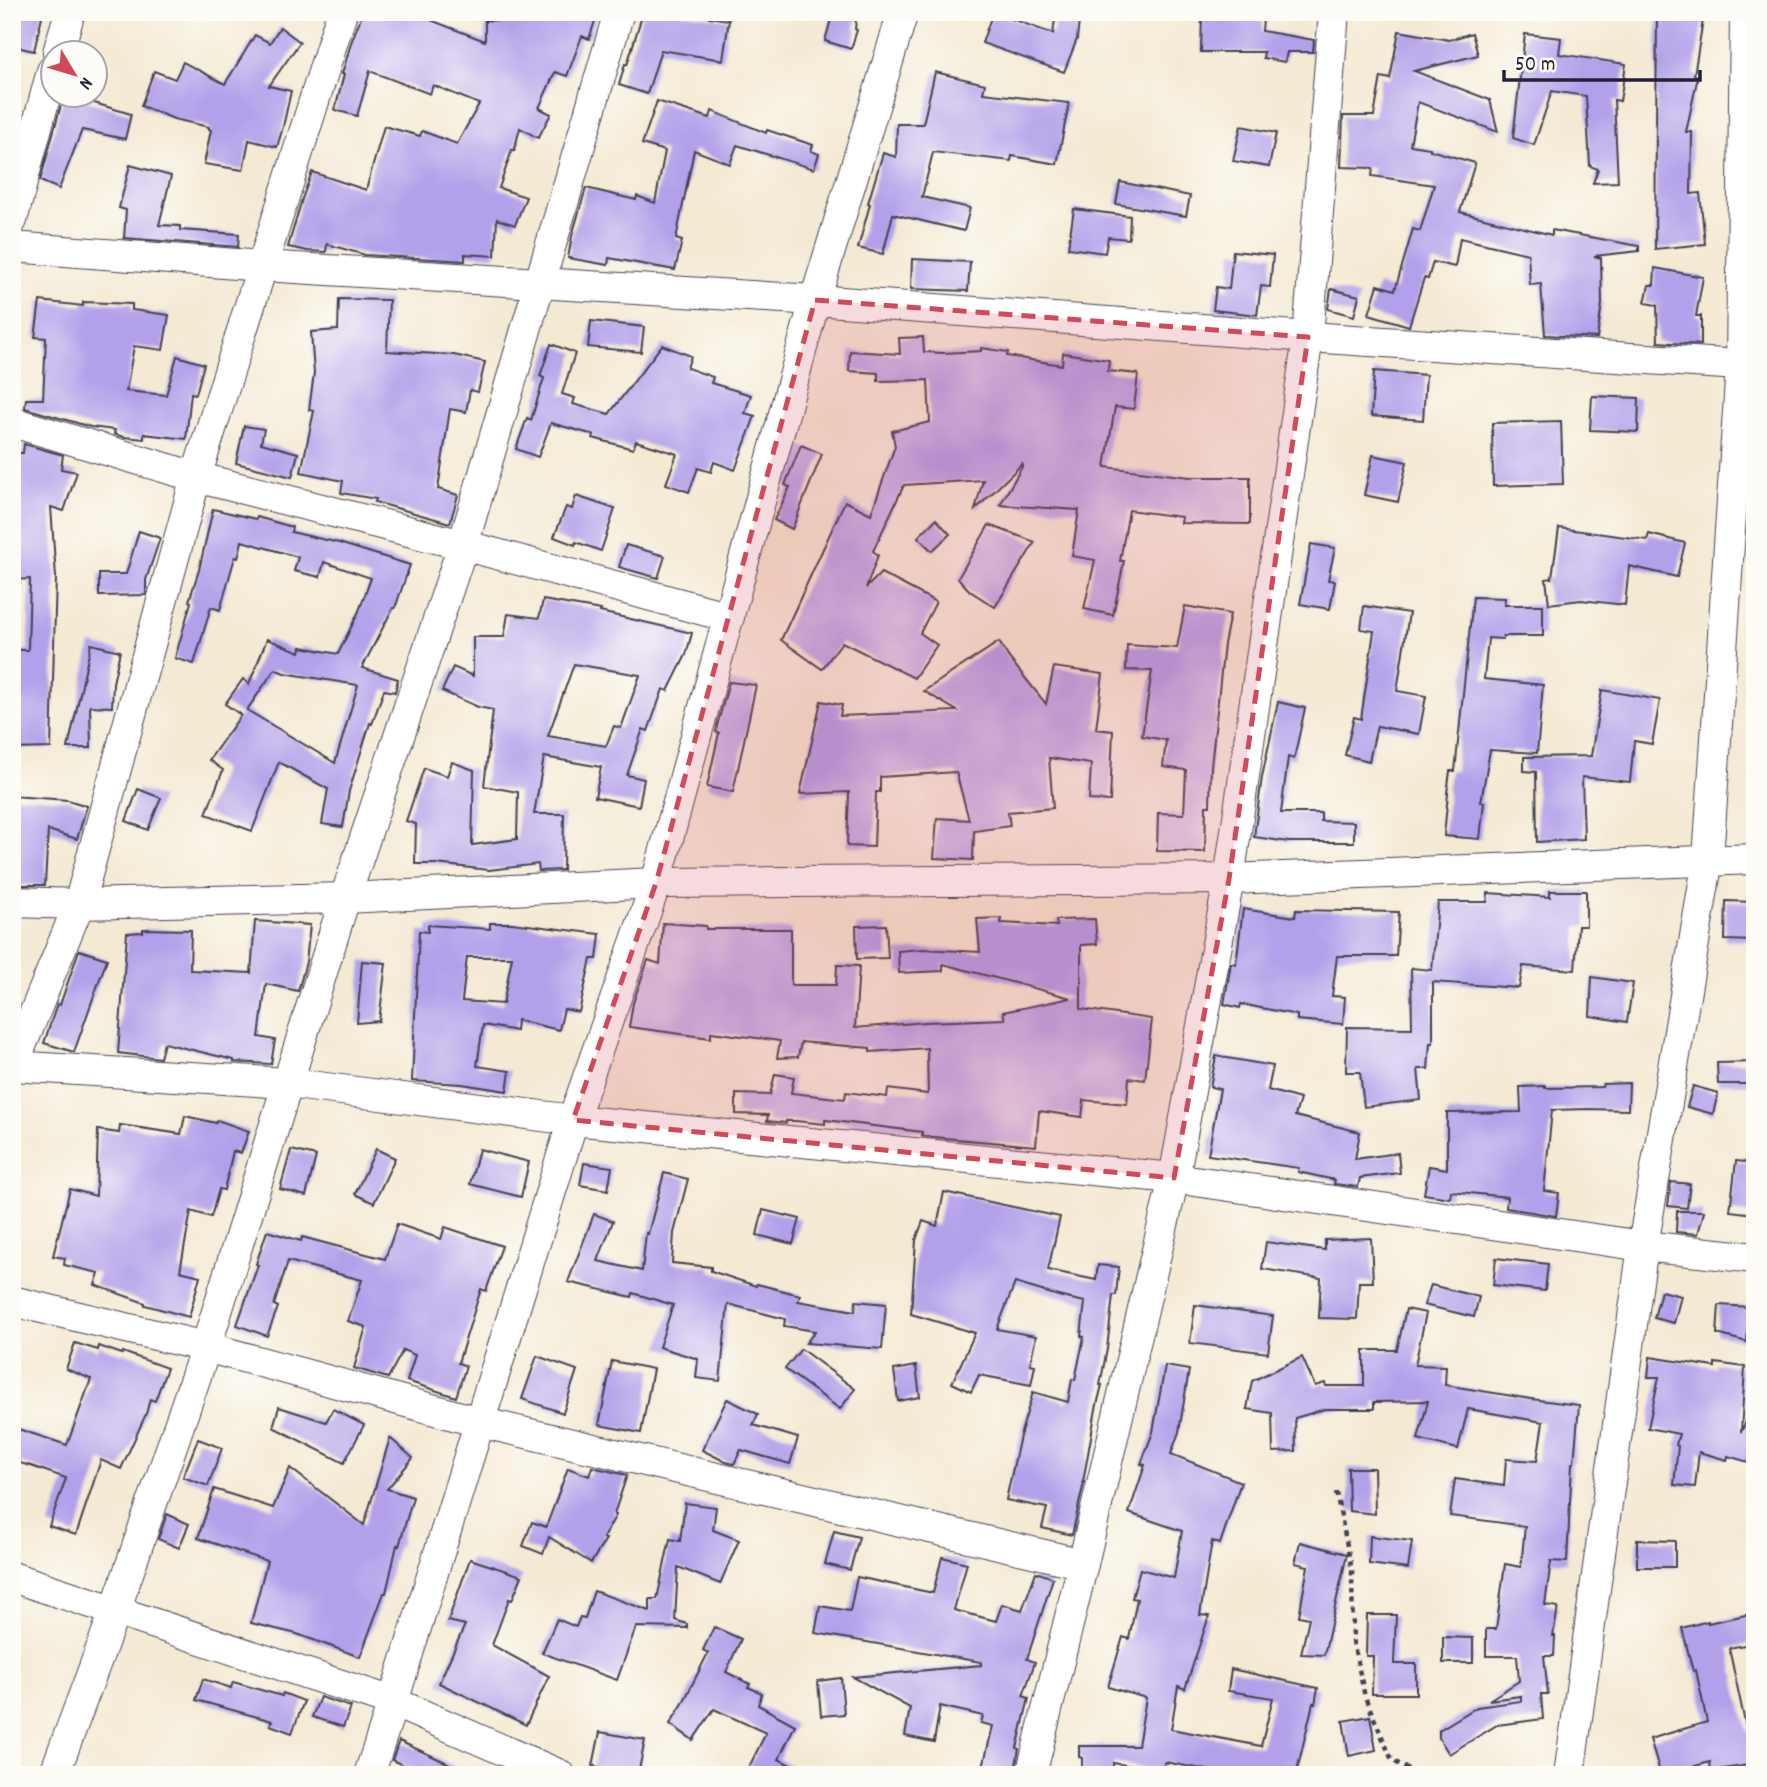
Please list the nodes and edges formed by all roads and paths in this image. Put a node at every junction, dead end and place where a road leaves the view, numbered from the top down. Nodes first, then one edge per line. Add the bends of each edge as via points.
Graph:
1 (70, 12) edge
2 (342, 12) edge
3 (619, 12) edge
4 (902, 12) edge
5 (1334, 12) edge
6 (1745, 12) edge
7 (62, 38) edge
8 (42, 108) edge
9 (12, 220) edge
10 (12, 247) edge
11 (262, 266) junction
12 (539, 284) junction
13 (815, 300) junction
14 (1308, 337) junction
15 (1748, 366) edge
16 (12, 422) edge
17 (196, 477) junction
18 (463, 545) junction
19 (729, 617) junction
20 (1708, 859) junction
21 (1755, 859) edge
22 (1229, 879) junction
23 (656, 883) junction
24 (345, 898) junction
25 (12, 902) edge
26 (79, 904) junction
27 (12, 1067) edge
28 (287, 1083) junction
29 (573, 1120) junction
30 (1174, 1178) junction
31 (1643, 1246) junction
32 (1755, 1258) edge
33 (12, 1301) edge
34 (206, 1347) junction
35 (479, 1422) junction
36 (1336, 1492) dead end
37 (1083, 1564) junction
38 (12, 1577) edge
39 (115, 1611) junction
40 (393, 1702) junction
41 (54, 1775) edge
42 (369, 1775) edge
43 (560, 1775) edge
44 (1031, 1775) edge
45 (1418, 1775) edge
46 (1569, 1775) edge

1 - 7 street
2 - 11 street
3 - 12 street
4 - 13 street
5 - 14 street
6 - 15 street
8 - 9 street
10 - 11 street
11 - 12 street
11 - 17 street
12 - 13 street
12 - 18 street
13 - 14 street
13 - 19 street
14 - 15 street
14 - 22 street
15 - 20 street
16 - 17 street
17 - 18 street
17 - 26 street
18 - 19 street
18 - 24 street
19 - 23 street
20 - 21 street
20 - 22 street
20 - 31 street
22 - 23 street
22 - 30 street
23 - 24 street
23 - 29 street
24 - 26 street
24 - 28 street
25 - 26 street
26 - 27 street
27 - 28 street
28 - 29 street
28 - 34 street
29 - 30 street
29 - 35 street
30 - 31 street
30 - 37 street
31 - 32 street
31 - 46 street
33 - 34 street
34 - 35 street
34 - 39 street
35 - 37 street
35 - 40 street
36 - 45 path via 1352,1570 1353,1642 1365,1697 1392,1760
37 - 44 street
38 - 39 street
39 - 40 street
39 - 41 street
40 - 42 street
40 - 43 street

